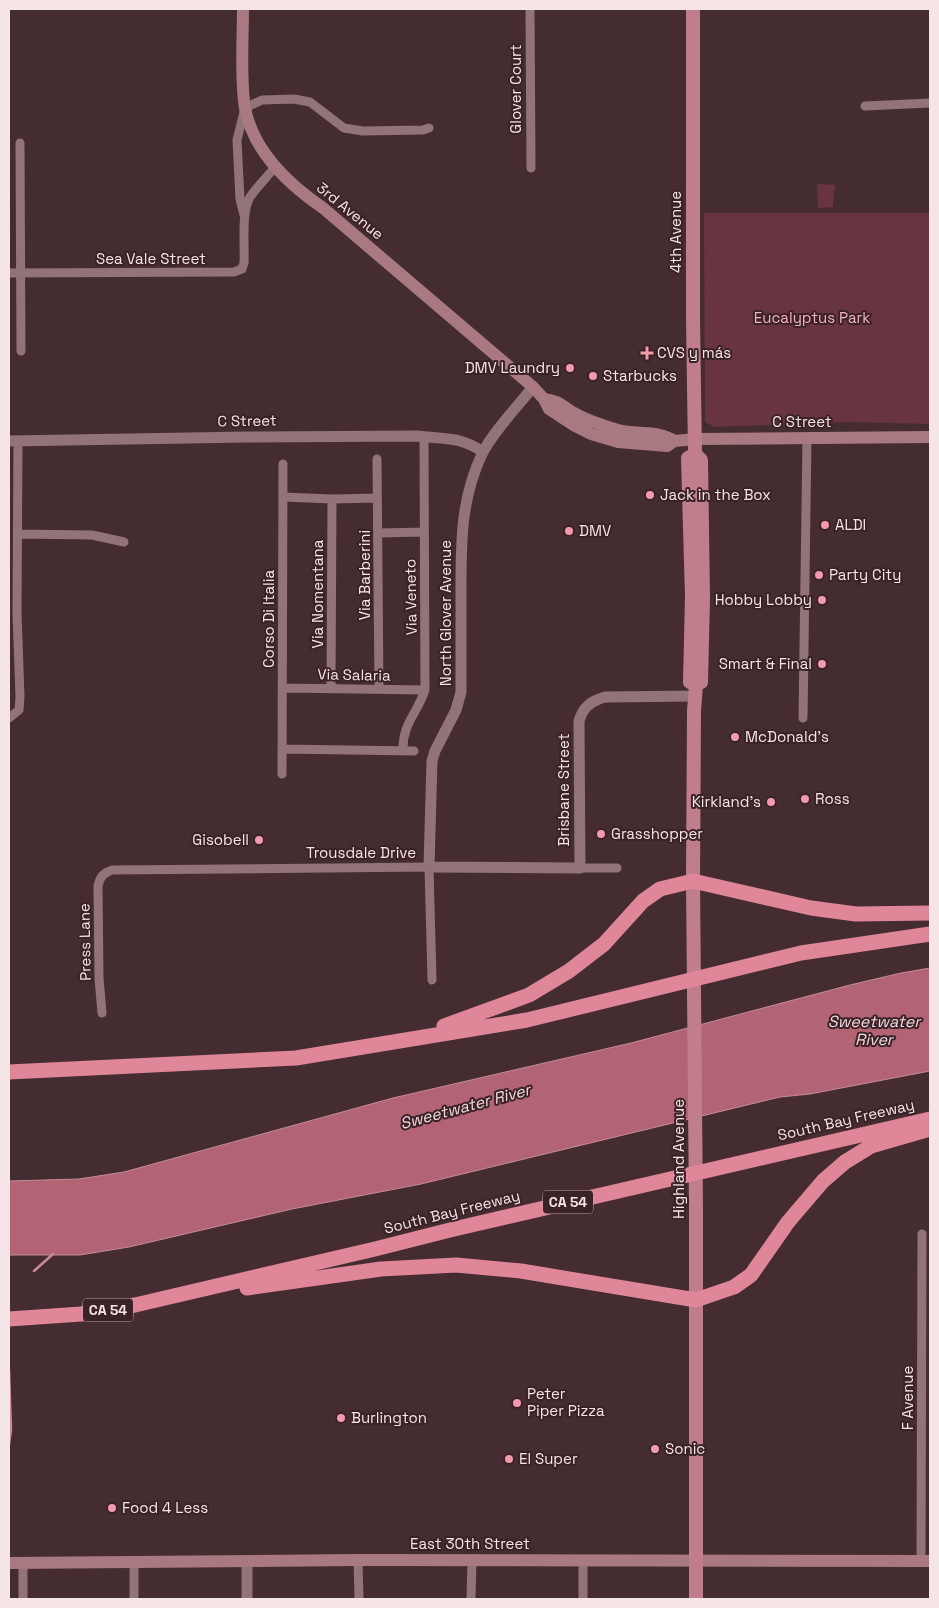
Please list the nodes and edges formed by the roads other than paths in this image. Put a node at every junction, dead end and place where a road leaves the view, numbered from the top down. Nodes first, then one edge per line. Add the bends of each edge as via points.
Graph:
1 (243, 9) edge
2 (530, 9) edge
3 (692, 9) edge
4 (930, 103) edge
5 (866, 106) dead end
6 (245, 108) junction
7 (429, 128) dead end
8 (20, 143) dead end
9 (9, 160) edge
10 (20, 160) junction
11 (275, 167) junction
12 (531, 168) dead end
13 (245, 218) junction
14 (9, 273) edge
15 (21, 273) junction
16 (21, 351) dead end
17 (533, 387) junction
18 (424, 437) junction
19 (930, 437) edge
20 (807, 438) junction
21 (696, 439) junction
22 (14, 441) edge
23 (483, 452) junction
24 (377, 460) dead end
25 (283, 464) dead end
26 (283, 497) junction
27 (378, 498) junction
28 (13, 500) edge
29 (332, 500) junction
30 (378, 532) junction
31 (424, 532) junction
32 (18, 534) junction
33 (124, 542) dead end
34 (13, 613) edge
35 (283, 688) junction
36 (332, 689) junction
37 (379, 689) junction
38 (425, 690) junction
39 (696, 691) junction
40 (10, 718) edge
41 (694, 718) joint
42 (803, 718) dead end
43 (283, 749) junction
44 (404, 751) junction
45 (414, 751) dead end
46 (282, 774) dead end
47 (429, 868) junction
48 (580, 868) junction
49 (617, 868) dead end
50 (106, 872) joint
51 (693, 881) junction
52 (930, 913) edge
53 (930, 934) edge
54 (432, 980) dead end
55 (102, 1013) dead end
56 (398, 1041) junction
57 (9, 1072) edge
58 (930, 1118) edge
59 (930, 1129) edge
60 (922, 1234) dead end
61 (206, 1289) junction
62 (696, 1300) junction
63 (9, 1319) edge
64 (358, 1560) junction
65 (472, 1560) junction
66 (695, 1560) junction
67 (134, 1561) junction
68 (247, 1561) junction
69 (583, 1561) junction
70 (926, 1561) edge
71 (23, 1562) junction
72 (9, 1563) edge
73 (22, 1599) edge
74 (134, 1599) edge
75 (247, 1599) edge
76 (359, 1599) edge
77 (472, 1599) edge
78 (583, 1599) edge
79 (696, 1599) edge

1 - 6 main road, 3rd Avenue
2 - 12 street, Glover Court
3 - 21 main road, 4th Avenue
4 - 5 street
6 - 7 street via 262,100 294,98 310,102 344,128 363,131
6 - 11 main road, 3rd Avenue via 253,133
6 - 13 street, Sea Vale Street via 237,140 240,199
8 - 10 street
9 - 10 street
10 - 15 street
11 - 13 street, Sea Vale Street via 250,197
11 - 17 main road, 3rd Avenue via 306,197
13 - 15 street, Sea Vale Street via 244,263 242,269 234,272
14 - 15 street, Sea Vale Street
15 - 16 street
17 - 21 main road, C Street via 549,410 601,438 667,446 674,441
17 - 23 street, North Glover Avenue
18 - 22 street, C Street
18 - 23 street, C Street via 457,440
18 - 31 street, Via Veneto
19 - 20 main road, C Street
20 - 21 main road, C Street
20 - 42 street
21 - 39 main road, 4th Avenue via 695,454 688,458 692,596 690,682
22 - 28 street
23 - 47 street, North Glover Avenue via 472,478 462,528 462,692 432,761
24 - 27 street, Via Barberini
25 - 26 street, Corso Di Italia
26 - 29 street
26 - 35 street, Corso Di Italia
27 - 29 street
27 - 30 street, Via Barberini
28 - 32 street
29 - 36 street, Via Nomentana
30 - 31 street
30 - 37 street, Via Barberini
31 - 38 street, Via Veneto
32 - 33 street via 92,535
32 - 34 street
34 - 40 street via 20,697 19,710
35 - 36 street, Via Salaria
35 - 43 street, Corso Di Italia
36 - 37 street, Via Salaria
37 - 38 street, Via Salaria
38 - 44 street, Via Veneto via 405,730
39 - 41 main road, 4th Avenue
39 - 48 street, Brisbane Street via 605,697 584,708 579,721
41 - 51 main road, Highland Avenue
43 - 44 street
43 - 46 street, Corso Di Italia
44 - 45 street
47 - 48 street, Trousdale Drive
47 - 50 street, Trousdale Drive
47 - 54 street, North Glover Avenue
48 - 49 street, Trousdale Drive
50 - 55 street, Press Lane via 99,879 98,886
51 - 52 highway via 811,908 856,914
51 - 56 highway via 660,889 643,901 604,944 569,971 529,995
51 - 62 main road, Highland Avenue
53 - 56 highway via 801,953 527,1020
56 - 57 highway via 296,1058
58 - 61 highway, South Bay Freeway / CA 54
59 - 62 highway via 872,1146 845,1162 823,1181 793,1217 751,1275 734,1287
60 - 70 street, F Avenue
61 - 62 highway via 237,1290 381,1269 456,1265 521,1271
61 - 63 highway, South Bay Freeway / CA 54 via 81,1314
62 - 66 main road, Highland Avenue
64 - 65 main road, East 30th Street
64 - 68 main road, East 30th Street
64 - 76 street
65 - 69 main road, East 30th Street
65 - 77 street
66 - 69 main road, East 30th Street
66 - 70 main road, East 30th Street
66 - 79 main road, Highland Avenue
67 - 68 main road, East 30th Street
67 - 71 main road, East 30th Street
67 - 74 street
68 - 75 street
69 - 78 street
71 - 72 main road, East 30th Street
71 - 73 street

